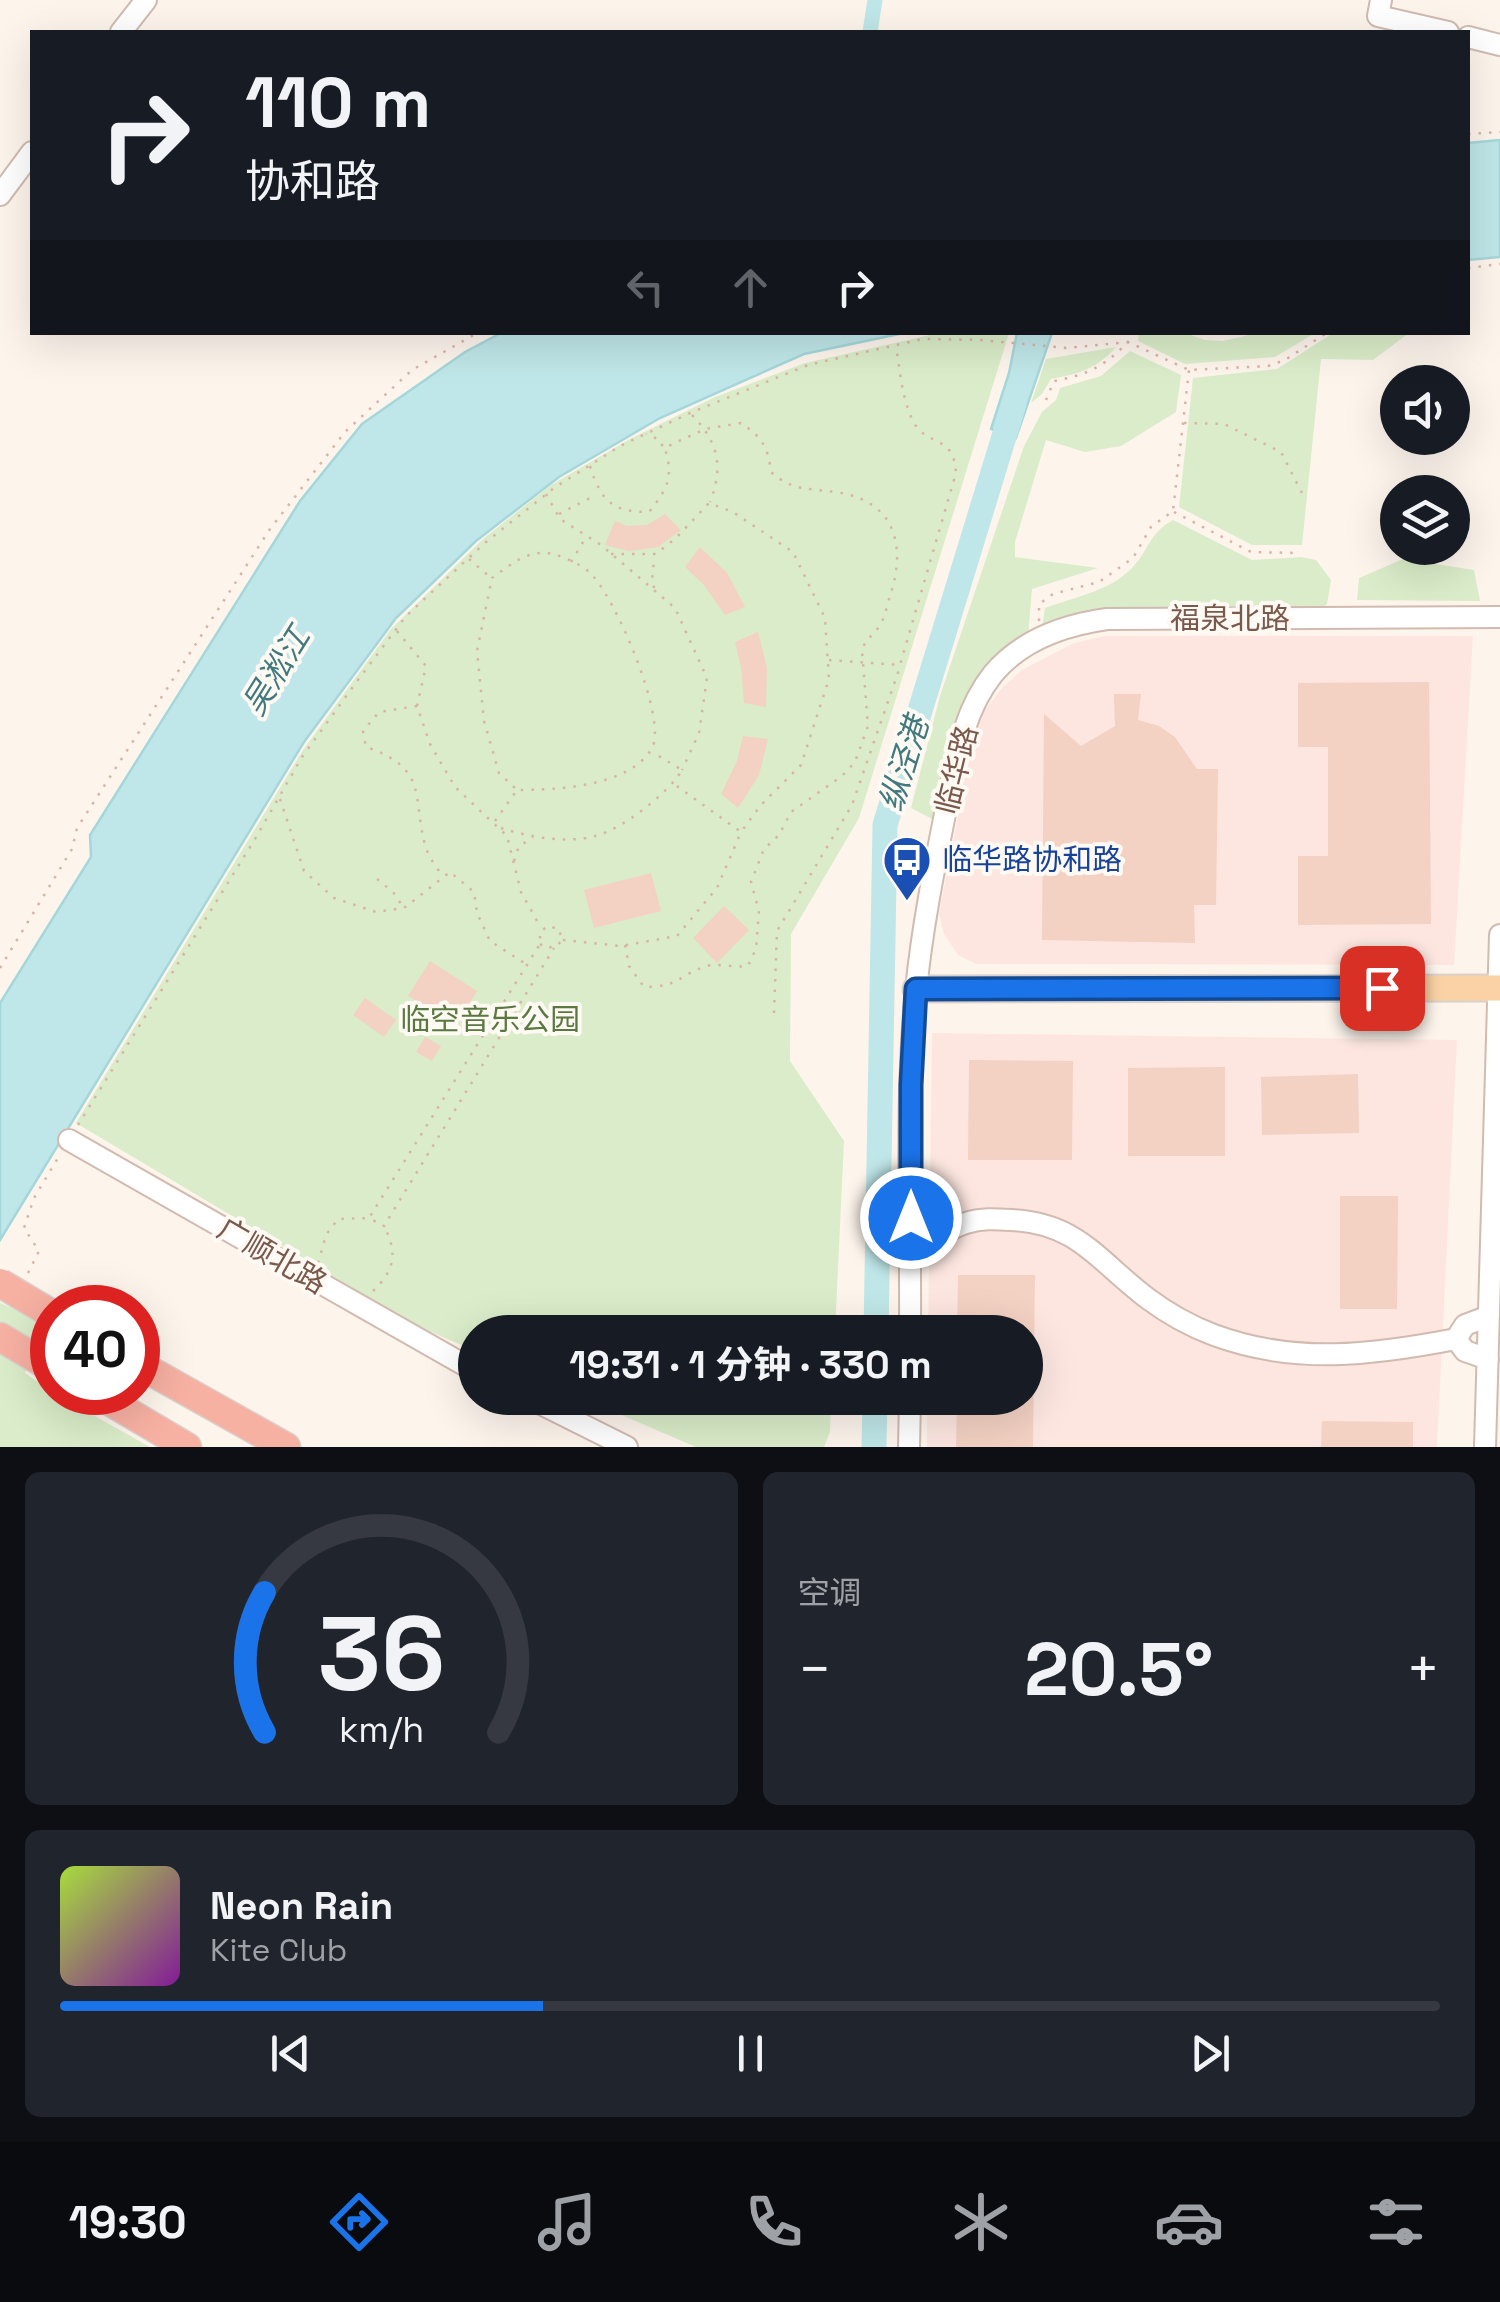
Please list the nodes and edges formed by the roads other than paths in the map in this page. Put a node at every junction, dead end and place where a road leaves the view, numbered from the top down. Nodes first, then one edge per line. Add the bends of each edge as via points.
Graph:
1 (146, 0) edge
2 (1379, 8) edge
3 (123, 30) edge
4 (1442, 30) edge
5 (1470, 38) edge
6 (1500, 45) edge
7 (30, 155) edge
8 (0, 195) edge
9 (1500, 618) edge
10 (984, 688) joint
11 (1500, 935) edge
12 (1499, 988) edge
13 (916, 989) junction
14 (1497, 1137) edge
15 (68, 1140) road end
16 (911, 1251) junction
17 (910, 1315) edge
18 (1492, 1330) edge
19 (0, 1337) edge
20 (1456, 1339) junction
21 (30, 1355) edge
22 (1488, 1359) junction
23 (458, 1361) edge
24 (160, 1376) edge
25 (133, 1415) edge
26 (562, 1415) edge
27 (910, 1415) edge
28 (187, 1447) edge
29 (286, 1447) edge
30 (627, 1447) edge
31 (909, 1447) edge
32 (1485, 1447) edge

1 - 3 street
2 - 4 street
5 - 6 street
7 - 8 street
9 - 10 street, 福泉北路 via 1075,624 1009,658
10 - 13 street, 临华路 via 958,754
11 - 12 street
12 - 13 main road
12 - 14 street
13 - 16 street, 临华路
14 - 18 street
15 - 23 street, 广顺北路
16 - 17 street, 临华路
16 - 20 street via 964,1223 1030,1221 1072,1235 1173,1315 1242,1344 1322,1356
18 - 20 street via 1464,1325
18 - 22 street
19 - 21 highway
20 - 22 street via 1465,1351
22 - 32 street
24 - 29 highway
25 - 28 highway
26 - 30 street
27 - 31 street

